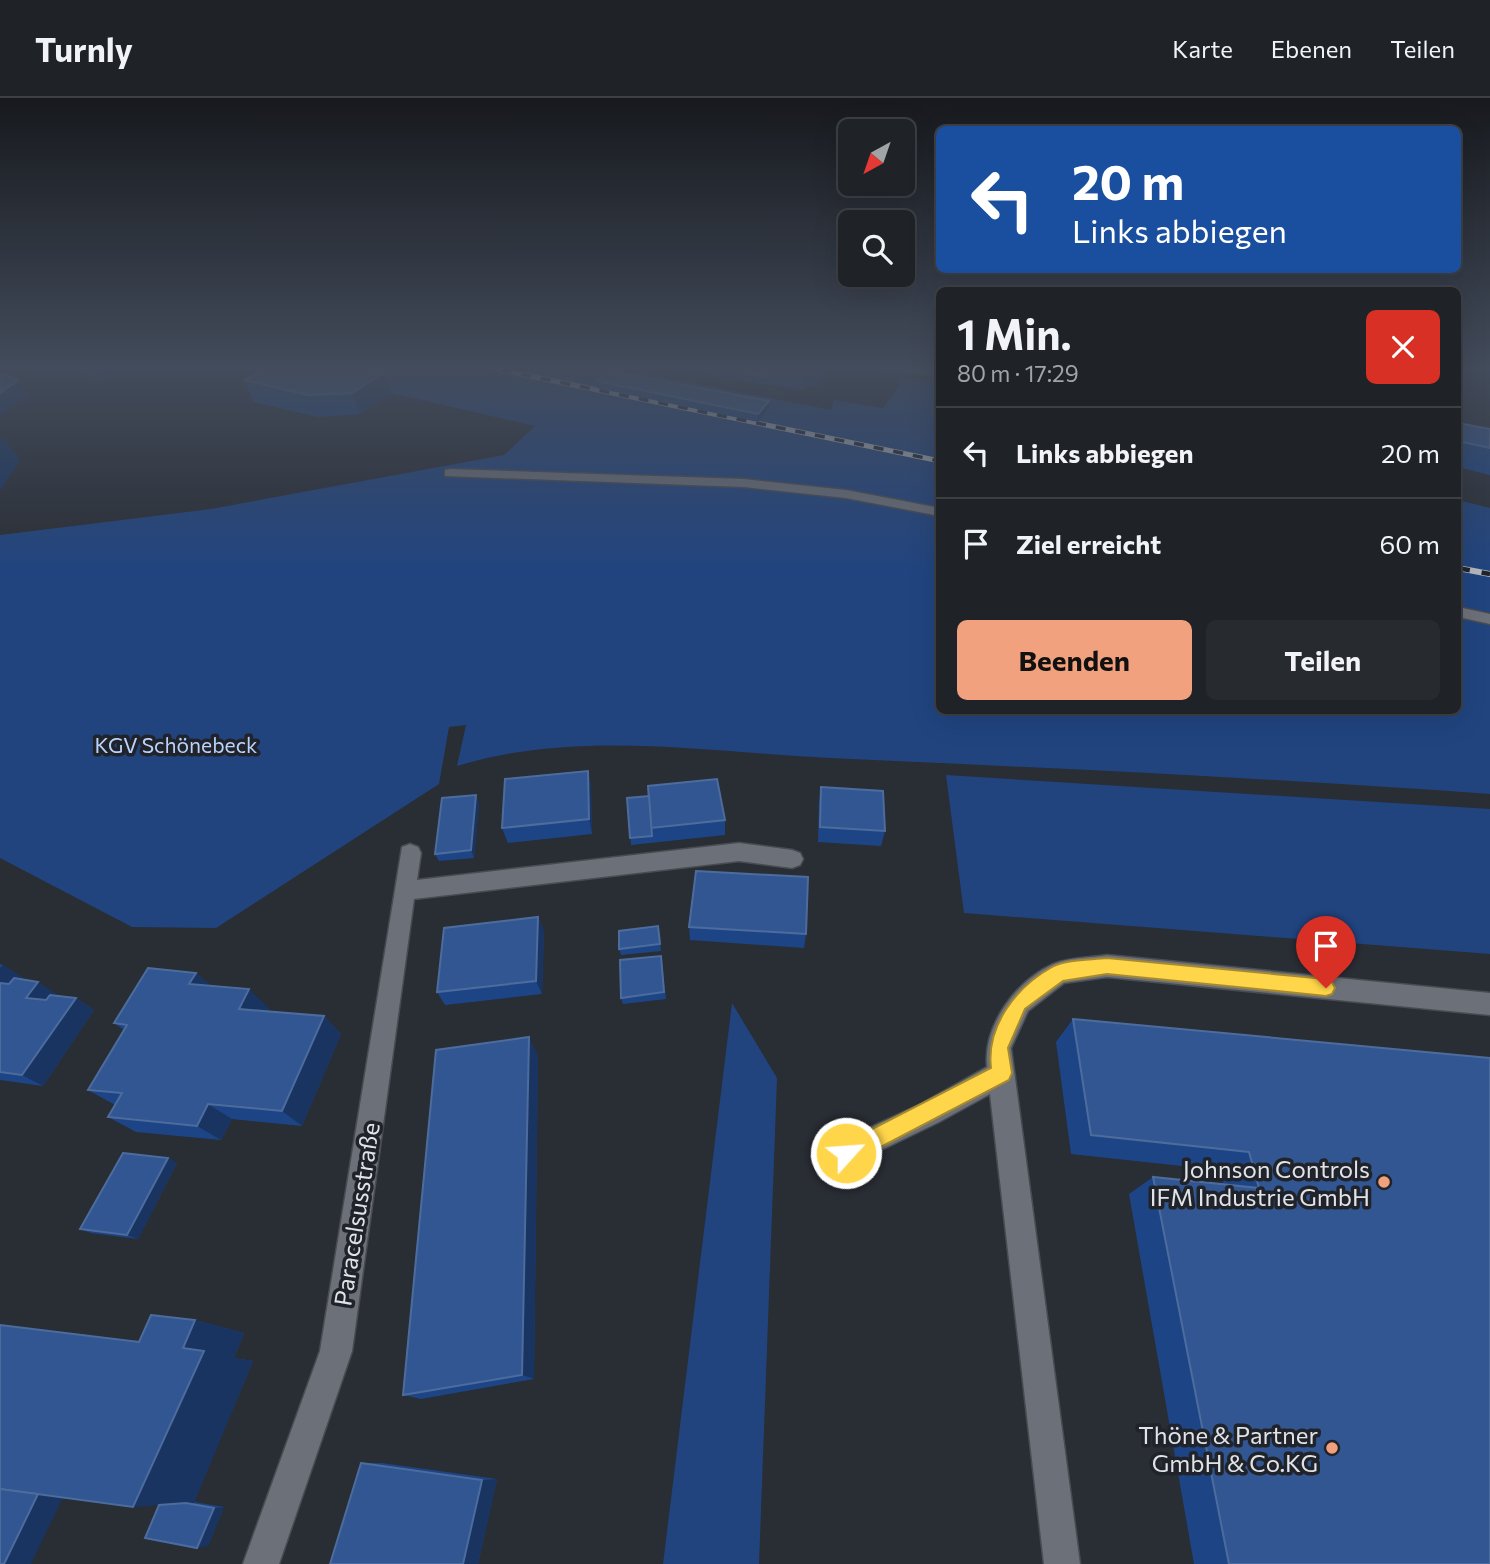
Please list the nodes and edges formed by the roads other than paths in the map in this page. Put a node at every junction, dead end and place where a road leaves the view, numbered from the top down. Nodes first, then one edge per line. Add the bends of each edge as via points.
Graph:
1 (450, 473) dead end
2 (936, 511) edge
3 (1461, 613) edge
4 (1490, 619) edge
5 (410, 853) dead end
6 (792, 859) dead end
7 (405, 891) junction
8 (1490, 1004) edge
9 (1002, 1073) junction
10 (846, 1153) dead end
11 (261, 1564) edge
12 (1062, 1564) edge

1 - 2 street via 744,483 846,494
3 - 4 street
5 - 7 street, Paracelsusstraße
6 - 7 street via 739,852
7 - 11 street, Paracelsusstraße via 336,1351
8 - 9 street via 1107,966 1059,973 1018,1003 998,1048
9 - 10 street
9 - 12 street

